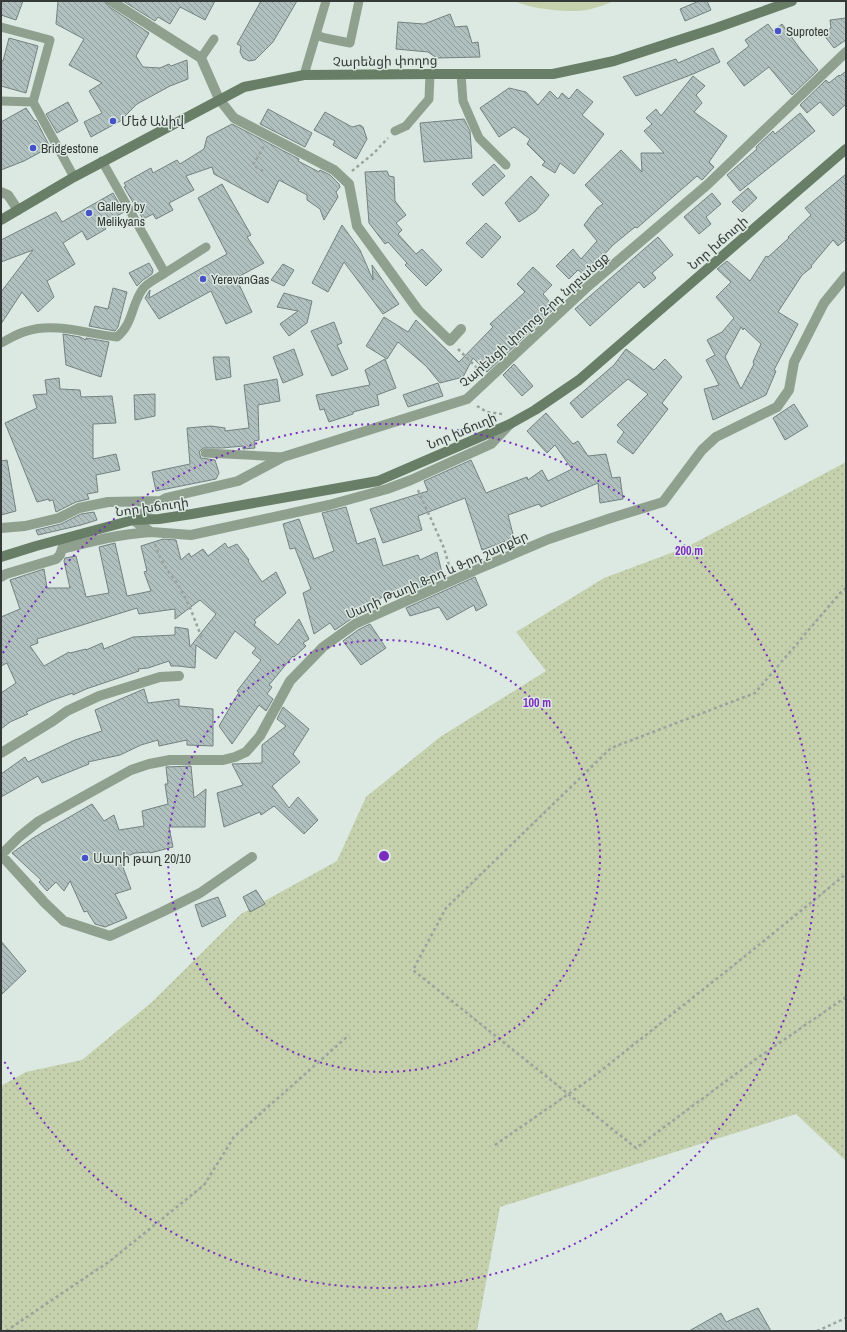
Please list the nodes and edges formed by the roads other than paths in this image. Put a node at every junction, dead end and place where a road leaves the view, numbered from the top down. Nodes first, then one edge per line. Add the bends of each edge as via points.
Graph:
1 (112, 1) edge
2 (326, 1) edge
3 (359, 1) edge
4 (792, 1) edge
5 (1, 26) edge
6 (316, 35) junction
7 (214, 39) dead end
8 (846, 52) edge
9 (201, 58) junction
10 (430, 74) junction
11 (461, 74) junction
12 (304, 75) junction
13 (219, 99) junction
14 (1, 101) edge
15 (33, 102) junction
16 (395, 131) road end
17 (846, 149) edge
18 (102, 161) junction
19 (506, 166) dead end
20 (74, 177) junction
21 (1, 192) edge
22 (18, 210) junction
23 (1, 220) edge
24 (206, 247) dead end
25 (165, 273) junction
26 (846, 276) edge
27 (461, 329) dead end
28 (1, 343) edge
29 (510, 424) junction
30 (205, 453) dead end
31 (283, 457) junction
32 (161, 501) junction
33 (133, 520) junction
34 (1, 528) edge
35 (151, 532) junction
36 (66, 538) junction
37 (62, 549) junction
38 (1, 557) edge
39 (1, 577) edge
40 (179, 676) dead end
41 (1, 753) edge
42 (1, 855) edge
43 (252, 857) dead end

1 - 9 street
2 - 6 lane
3 - 6 lane via 350,43
4 - 11 main road, Չարենցի փողոց via 614,61 553,74
5 - 15 lane via 50,40
6 - 12 lane
7 - 9 lane
8 - 31 street, Չարենցի փողոց 2-րդ նրբանցք via 707,185 586,288 467,398
9 - 13 street
10 - 11 main road, Չարենցի փողոց
10 - 12 main road, Չարենցի փողոց
10 - 16 lane via 429,99 406,126
11 - 19 lane via 463,101 479,138
12 - 13 main road, Չարենցի փողոց via 244,87
13 - 18 main road, Չարենցի փողոց
13 - 27 street via 234,118 334,170 349,184 357,226 418,310 450,341
14 - 15 lane
15 - 20 lane
17 - 29 main road, Նոր խճուղի via 579,380
18 - 20 main road, Չարենցի փողոց
18 - 25 lane
20 - 22 main road, Չարենցի փողոց
21 - 22 street via 8,195
22 - 23 main road, Չարենցի փողոց
24 - 25 lane
25 - 28 lane via 143,288 124,332 116,337 67,328 50,328 27,330
26 - 42 street, Սարի Թաղի 8-րդ և 9-րդ շարքեր via 824,302 794,362 789,390 777,406 716,437 702,450 663,502 549,539 356,624 323,647 290,681 260,736 246,752 223,760 170,760 132,770 39,820
29 - 33 main road, Նոր խճուղի via 378,481 192,514
29 - 35 street via 491,444 387,489 329,505 191,535
30 - 31 lane
31 - 32 street, Չարենցի փողոց 2-րդ նրբանցք via 238,482
32 - 33 street, Չարենցի փողոց 2-րդ նրբանցք
32 - 34 street via 108,502 79,508 59,518 26,526
33 - 35 street
33 - 36 main road, Նոր խճուղի
35 - 37 street via 102,539
36 - 37 street
36 - 38 main road, Նոր խճուղի
37 - 39 street via 56,559
40 - 41 street via 160,677 99,696 67,711
42 - 43 street via 64,921 110,936 200,893

